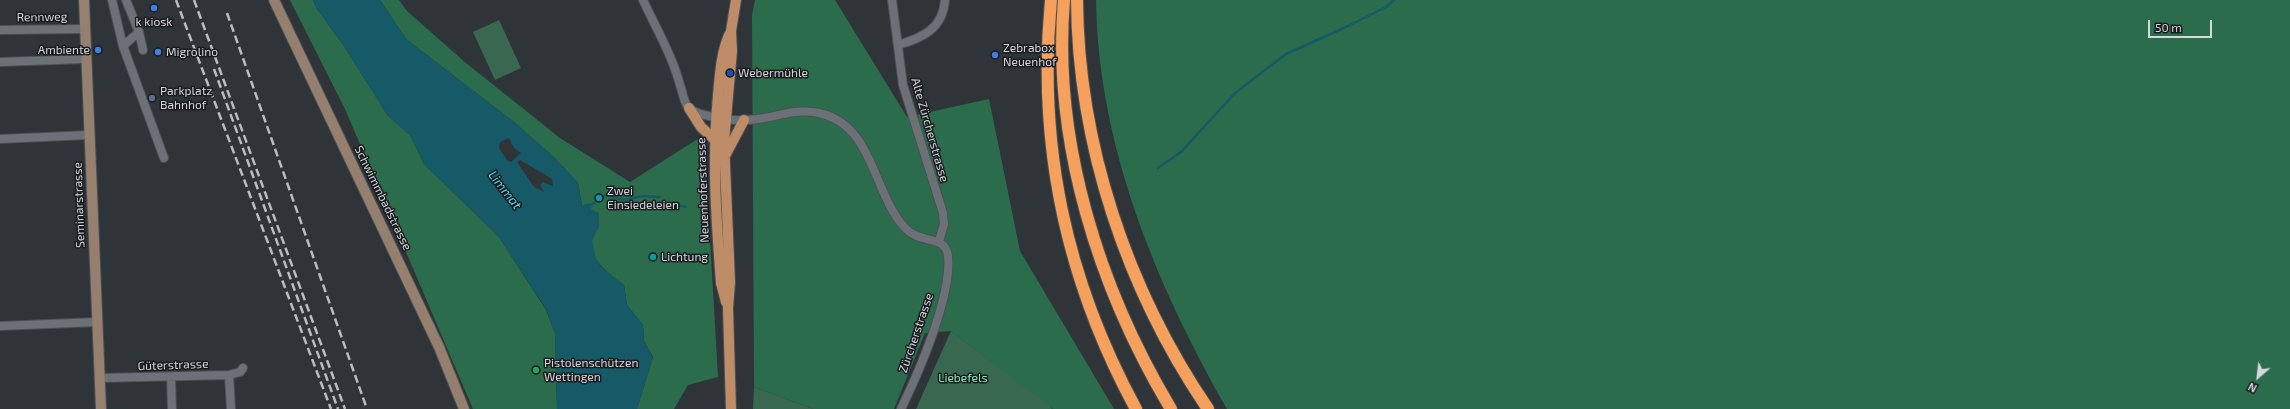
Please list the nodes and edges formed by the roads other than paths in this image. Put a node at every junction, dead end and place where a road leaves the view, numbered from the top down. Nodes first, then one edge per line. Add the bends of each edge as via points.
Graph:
1 (84, 0) edge
2 (112, 0) edge
3 (126, 0) edge
4 (274, 0) edge
5 (643, 0) edge
6 (736, 0) edge
7 (892, 0) edge
8 (945, 0) edge
9 (1051, 0) edge
10 (1064, 0) edge
11 (1077, 0) edge
12 (84, 29) junction
13 (0, 30) edge
14 (139, 32) junction
15 (898, 45) junction
16 (123, 46) junction
17 (143, 50) dead end
18 (85, 59) junction
19 (0, 62) edge
20 (689, 108) junction
21 (721, 118) junction
22 (744, 120) junction
23 (89, 135) junction
24 (0, 139) edge
25 (714, 139) junction
26 (725, 156) junction
27 (164, 158) dead end
28 (939, 241) junction
29 (728, 308) junction
30 (97, 322) junction
31 (0, 326) edge
32 (243, 368) dead end
33 (229, 375) junction
34 (171, 377) junction
35 (100, 378) junction
36 (102, 409) edge
37 (172, 409) edge
38 (231, 409) edge
39 (464, 409) edge
40 (731, 409) edge
41 (901, 409) edge
42 (1136, 409) edge
43 (1171, 409) edge
44 (1208, 409) edge

1 - 12 main road, Seminarstrasse
2 - 16 street
3 - 14 street
4 - 39 main road, Schwimmbadstrasse via 439,347
5 - 20 street via 672,60 684,100
6 - 21 main road via 731,31 732,51
7 - 15 street, Alte Zürcherstrasse
8 - 15 street via 940,18 928,34
9 - 42 highway via 1047,99 1050,145 1061,212 1072,257 1095,323
10 - 43 highway via 1062,54 1065,102 1083,195 1118,303
11 - 44 highway via 1086,99 1112,211 1156,319
12 - 13 street, Rennweg
12 - 18 main road, Seminarstrasse
14 - 16 street
14 - 17 street
15 - 28 street, Alte Zürcherstrasse via 903,86 910,114 943,213 944,224
16 - 27 street
18 - 19 street
18 - 23 main road, Seminarstrasse
20 - 21 street
20 - 25 main road via 701,127
21 - 22 street
21 - 25 main road, Neuenhoferstrasse
21 - 26 main road, Neuenhoferstrasse
22 - 26 main road
22 - 28 street via 806,111 825,114 841,122 862,144 880,188 902,224 919,238
23 - 24 street
23 - 30 main road, Seminarstrasse
25 - 29 main road, Neuenhoferstrasse via 714,195 721,283
26 - 29 main road, Neuenhoferstrasse via 730,282
28 - 41 street, Zürcherstrasse via 945,246 948,254 943,297 924,354
29 - 40 main road, Neuenhoferstrasse
30 - 31 street
30 - 35 main road, Seminarstrasse
32 - 33 street, Güterstrasse via 240,372
33 - 34 street, Güterstrasse
33 - 38 street
34 - 35 street, Güterstrasse
34 - 37 street
35 - 36 main road, Seminarstrasse

